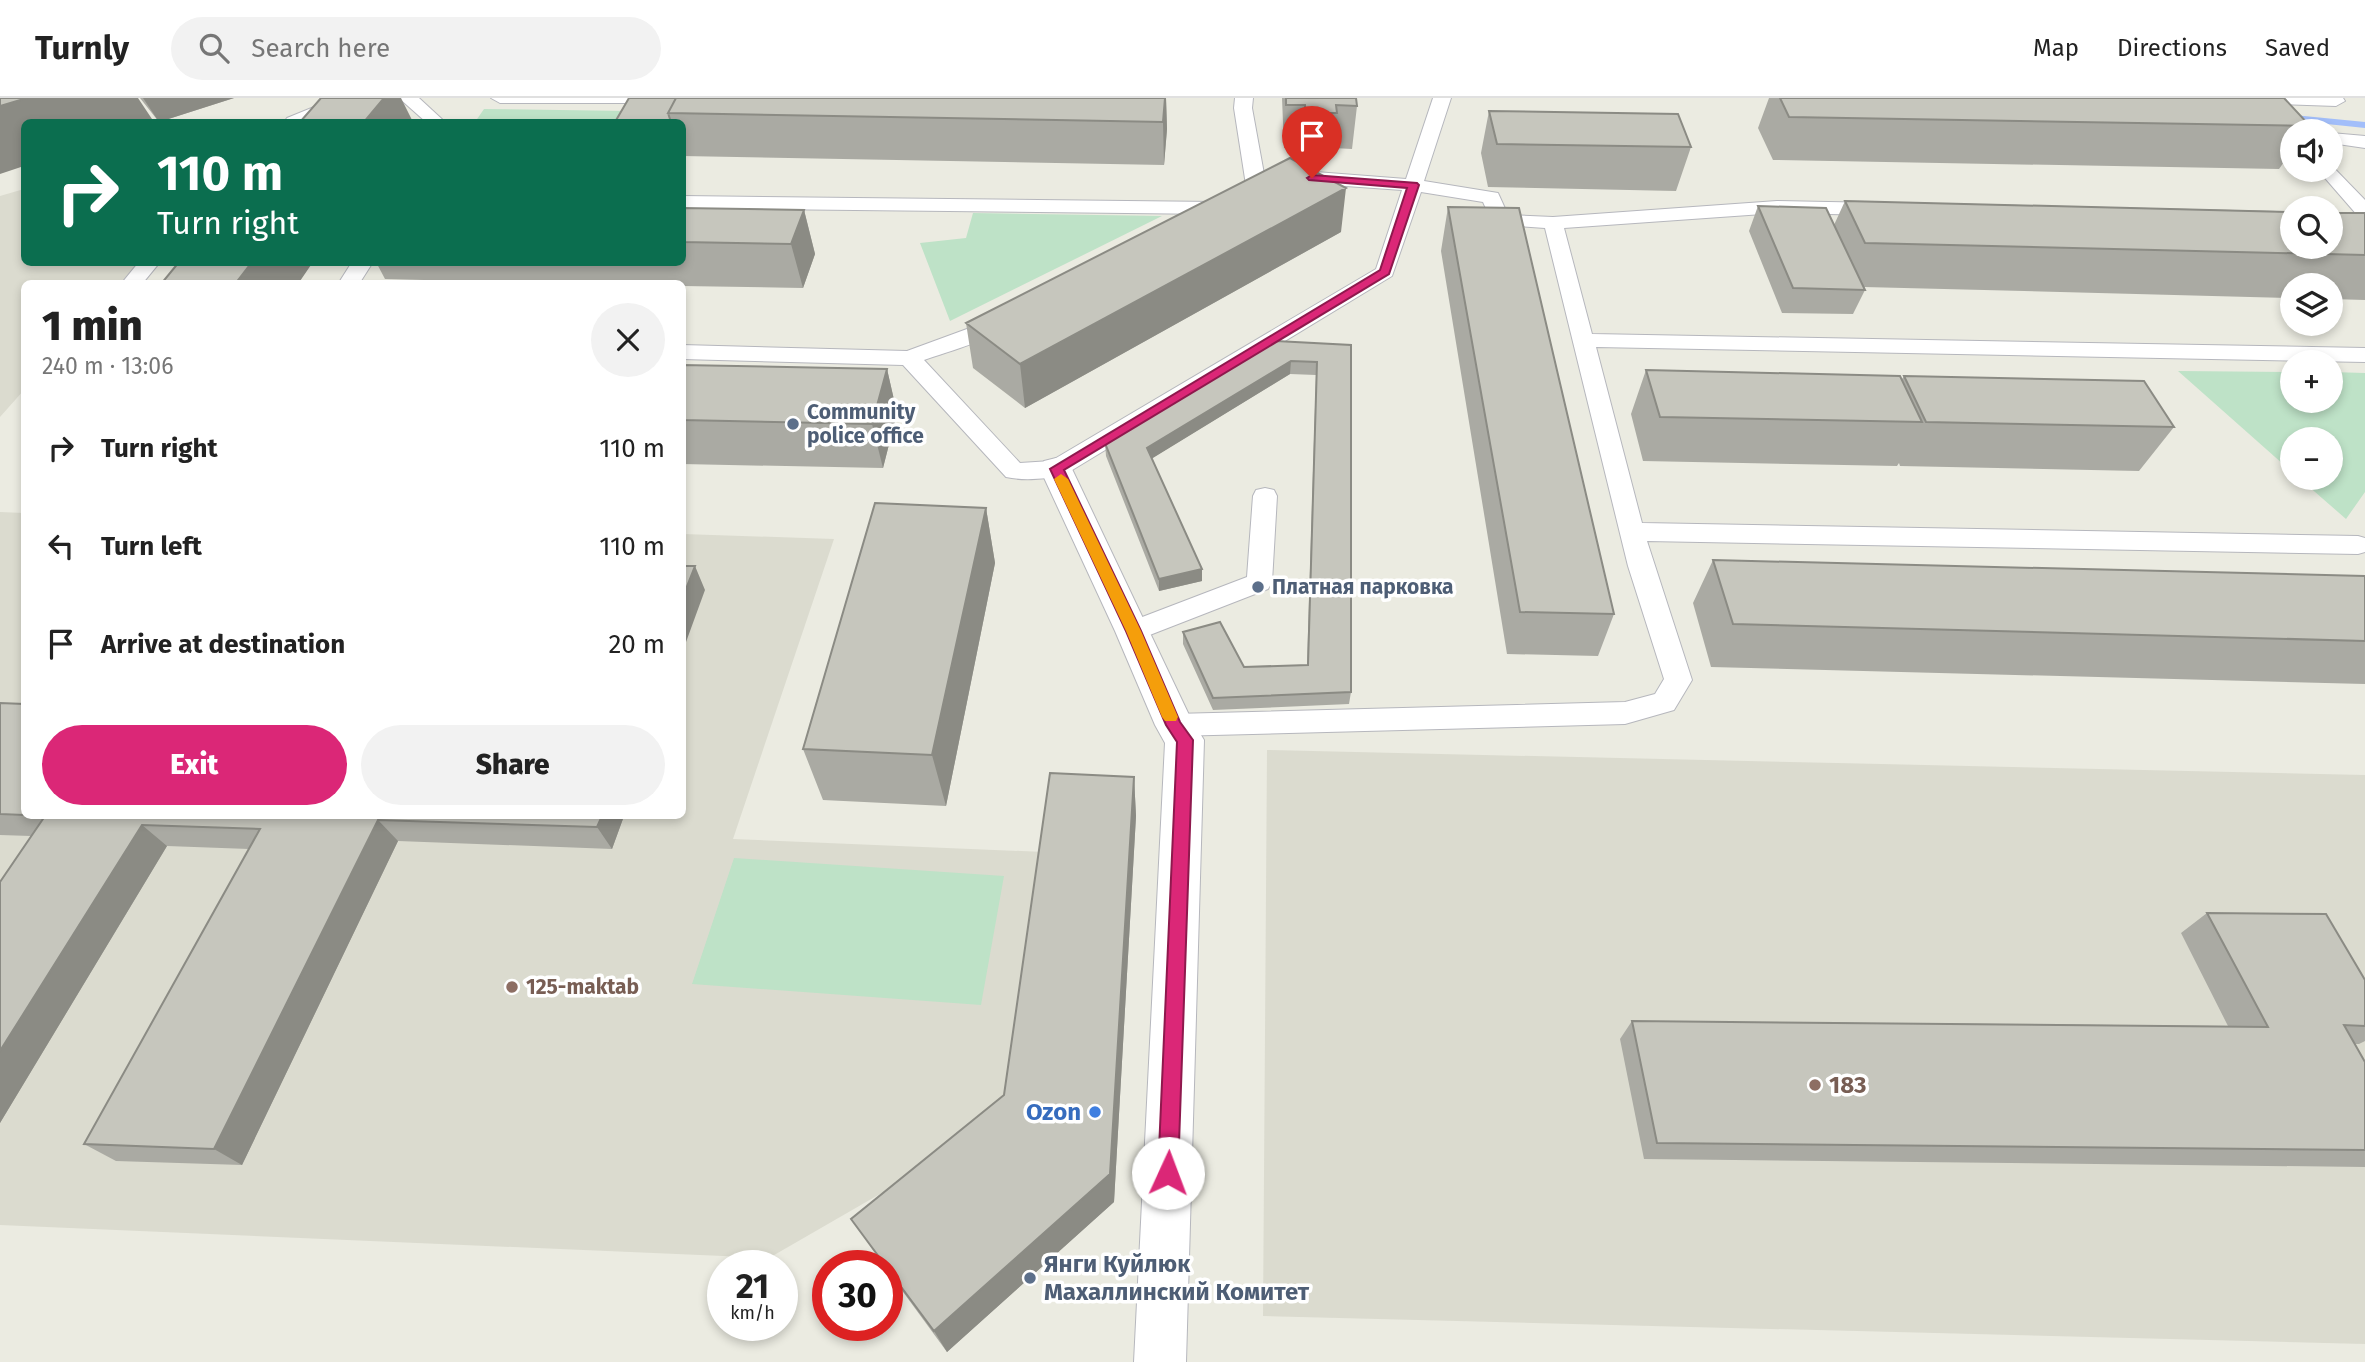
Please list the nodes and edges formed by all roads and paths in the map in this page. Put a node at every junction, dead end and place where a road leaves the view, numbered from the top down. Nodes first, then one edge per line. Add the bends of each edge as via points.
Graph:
1 (351, 98) edge
2 (408, 98) edge
3 (500, 98) edge
4 (629, 98) edge
5 (1244, 98) edge
6 (1442, 98) edge
7 (2246, 98) edge
8 (2336, 101) dead end
9 (300, 119) edge
10 (432, 119) edge
11 (2343, 139) edge
12 (2365, 142) edge
13 (2337, 182) edge
14 (1256, 185) junction
15 (1413, 185) junction
16 (686, 202) edge
17 (1215, 208) junction
18 (1899, 209) edge
19 (2365, 214) edge
20 (2343, 215) edge
21 (1553, 223) junction
22 (1180, 227) edge
23 (147, 266) edge
24 (134, 280) edge
25 (1017, 312) edge
26 (1583, 340) junction
27 (686, 352) edge
28 (2365, 355) edge
29 (909, 358) junction
30 (1056, 469) junction
31 (1265, 496) dead end
32 (1633, 533) junction
33 (2363, 543) edge
34 (1133, 631) junction
35 (1174, 725) junction
36 (1160, 1362) edge

1 - 9 lane
2 - 10 lane
3 - 4 lane
5 - 14 lane
6 - 15 lane
7 - 8 lane
11 - 12 lane
13 - 19 lane
14 - 15 lane via 1287,176
14 - 17 lane
15 - 21 lane via 1491,197 1500,220
15 - 30 lane via 1385,272
16 - 17 lane
17 - 22 lane
18 - 21 lane via 1777,207
19 - 20 lane
21 - 26 lane
23 - 24 lane
25 - 29 lane via 975,334
26 - 28 lane
26 - 32 lane
27 - 29 lane
29 - 30 lane via 1014,471
30 - 34 street
31 - 34 lane via 1259,582
32 - 33 lane
32 - 35 lane via 1678,680 1664,702 1625,713
34 - 35 street
35 - 36 street via 1185,740

